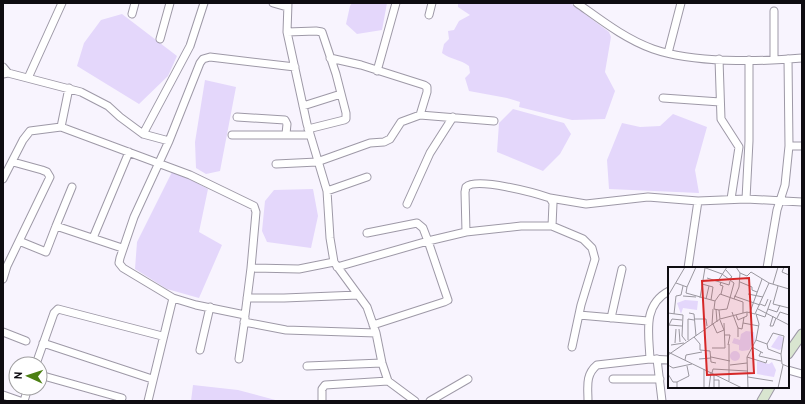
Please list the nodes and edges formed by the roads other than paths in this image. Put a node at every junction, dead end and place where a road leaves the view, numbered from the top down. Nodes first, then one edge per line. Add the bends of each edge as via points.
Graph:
1 (62, 3) edge
2 (135, 3) edge
3 (170, 3) edge
4 (204, 3) edge
5 (273, 3) edge
6 (396, 3) edge
7 (432, 3) edge
8 (577, 3) edge
9 (591, 3) edge
10 (681, 3) edge
11 (287, 5) edge
12 (587, 10) junction
13 (774, 11) dead end
14 (132, 14) dead end
15 (429, 15) dead end
16 (287, 32) junction
17 (160, 39) dead end
18 (668, 53) junction
19 (330, 58) junction
20 (802, 58) edge
21 (719, 59) junction
22 (774, 59) junction
23 (788, 59) junction
24 (749, 60) junction
25 (3, 67) edge
26 (295, 67) junction
27 (377, 71) junction
28 (6, 73) edge
29 (28, 78) junction
30 (69, 88) junction
31 (341, 94) junction
32 (663, 98) dead end
33 (720, 102) junction
34 (303, 106) junction
35 (420, 115) junction
36 (236, 117) dead end
37 (453, 117) junction
38 (494, 121) dead end
39 (61, 127) junction
40 (309, 132) junction
41 (143, 134) junction
42 (286, 134) junction
43 (232, 135) dead end
44 (170, 141) junction
45 (789, 146) junction
46 (802, 146) edge
47 (129, 152) junction
48 (13, 162) junction
49 (318, 162) junction
50 (158, 164) junction
51 (276, 164) dead end
52 (367, 177) dead end
53 (3, 178) edge
54 (72, 187) dead end
55 (327, 191) junction
56 (550, 198) junction
57 (731, 199) junction
58 (746, 199) junction
59 (780, 200) junction
60 (698, 201) junction
61 (802, 202) edge
62 (407, 204) dead end
63 (56, 226) junction
64 (552, 226) junction
65 (466, 232) junction
66 (367, 233) dead end
67 (93, 238) junction
68 (19, 241) junction
69 (428, 241) junction
70 (122, 248) junction
71 (335, 264) junction
72 (5, 266) edge
73 (688, 267) edge
74 (767, 267) edge
75 (251, 268) junction
76 (622, 269) dead end
77 (3, 279) edge
78 (668, 292) edge
79 (358, 295) junction
80 (173, 298) junction
81 (247, 298) junction
82 (210, 307) junction
83 (579, 315) junction
84 (245, 318) junction
85 (611, 318) junction
86 (648, 321) junction
87 (374, 325) junction
88 (3, 332) edge
89 (376, 333) junction
90 (162, 336) junction
91 (801, 338) edge
92 (26, 341) dead end
93 (43, 343) junction
94 (572, 347) dead end
95 (200, 350) dead end
96 (789, 353) edge
97 (39, 356) edge
98 (239, 359) dead end
99 (653, 359) junction
100 (668, 360) edge
101 (382, 363) junction
102 (307, 366) dead end
103 (789, 370) edge
104 (802, 374) edge
105 (48, 377) edge
106 (152, 379) junction
107 (468, 379) dead end
108 (613, 379) dead end
109 (660, 379) junction
110 (388, 381) junction
111 (769, 388) edge
112 (3, 395) edge
113 (122, 398) dead end
114 (20, 401) edge
115 (148, 401) edge
116 (322, 401) edge
117 (415, 401) edge
118 (430, 401) edge
119 (588, 401) edge
120 (662, 401) edge
121 (762, 401) edge

1 - 29 street
2 - 14 street
3 - 17 street
4 - 41 street via 190,46
5 - 11 street
6 - 27 street
7 - 15 street
8 - 12 street
9 - 12 street
10 - 18 street
11 - 16 street
12 - 18 street via 637,42 653,50
13 - 22 street
16 - 19 street via 322,32
16 - 26 street
18 - 21 street
19 - 27 street
19 - 31 street
20 - 23 street
21 - 24 street
21 - 33 street
22 - 23 street
22 - 24 street
23 - 45 street
24 - 58 street
25 - 28 street
26 - 34 street
26 - 44 street via 210,57 203,59
27 - 35 street via 427,87
28 - 29 street
29 - 30 street
30 - 39 street
30 - 41 street via 108,106
31 - 34 street
31 - 40 street via 346,119
32 - 33 street
33 - 57 street via 721,119 739,147
34 - 40 street
35 - 37 street
35 - 49 street via 401,122 390,139 384,142 370,143
36 - 42 street via 285,120
37 - 38 street
37 - 62 street via 430,153
39 - 47 street
39 - 48 street via 30,131
40 - 42 street
40 - 49 street
41 - 44 street
42 - 43 street
44 - 50 street
45 - 46 street
45 - 59 street via 785,185
47 - 50 street
47 - 67 street
48 - 53 street
48 - 68 street via 47,172 50,177
49 - 51 street
49 - 55 street
50 - 70 street
50 - 75 street via 190,175 254,206 256,212
52 - 55 street
54 - 63 street
55 - 71 street via 330,238
56 - 60 street via 586,204 648,197
56 - 64 street via 553,204
56 - 65 street via 484,184 470,184 465,192
57 - 58 street
57 - 60 street
58 - 59 street
59 - 61 street
59 - 74 street
60 - 73 street
63 - 67 street
63 - 68 street via 46,252
64 - 65 street via 513,226
64 - 83 street via 584,238 594,254
65 - 69 street
66 - 69 street via 416,223 423,228
67 - 70 street
68 - 72 street
69 - 71 street
69 - 87 street via 448,300
70 - 80 street via 119,263 123,268
71 - 75 street via 299,269
71 - 79 street
72 - 77 street
75 - 81 street
76 - 85 street
78 - 86 street via 653,305
79 - 81 street
79 - 87 street via 367,306
80 - 82 street
80 - 90 street
81 - 84 street
82 - 84 street
82 - 95 street
83 - 85 street
83 - 94 street
84 - 89 street via 286,330
84 - 98 street
85 - 86 street
86 - 99 street
87 - 89 street
88 - 92 street
89 - 101 street
90 - 93 street via 58,309 54,313
90 - 106 street
91 - 96 main road
93 - 97 street
93 - 106 street
99 - 100 street
99 - 109 street
99 - 119 street via 597,365 587,381
101 - 102 street
101 - 110 street
103 - 104 street
105 - 113 street
106 - 115 street
107 - 118 street
108 - 109 street
109 - 120 street
110 - 116 street via 325,385 322,389
110 - 117 street
111 - 121 main road
112 - 114 street

